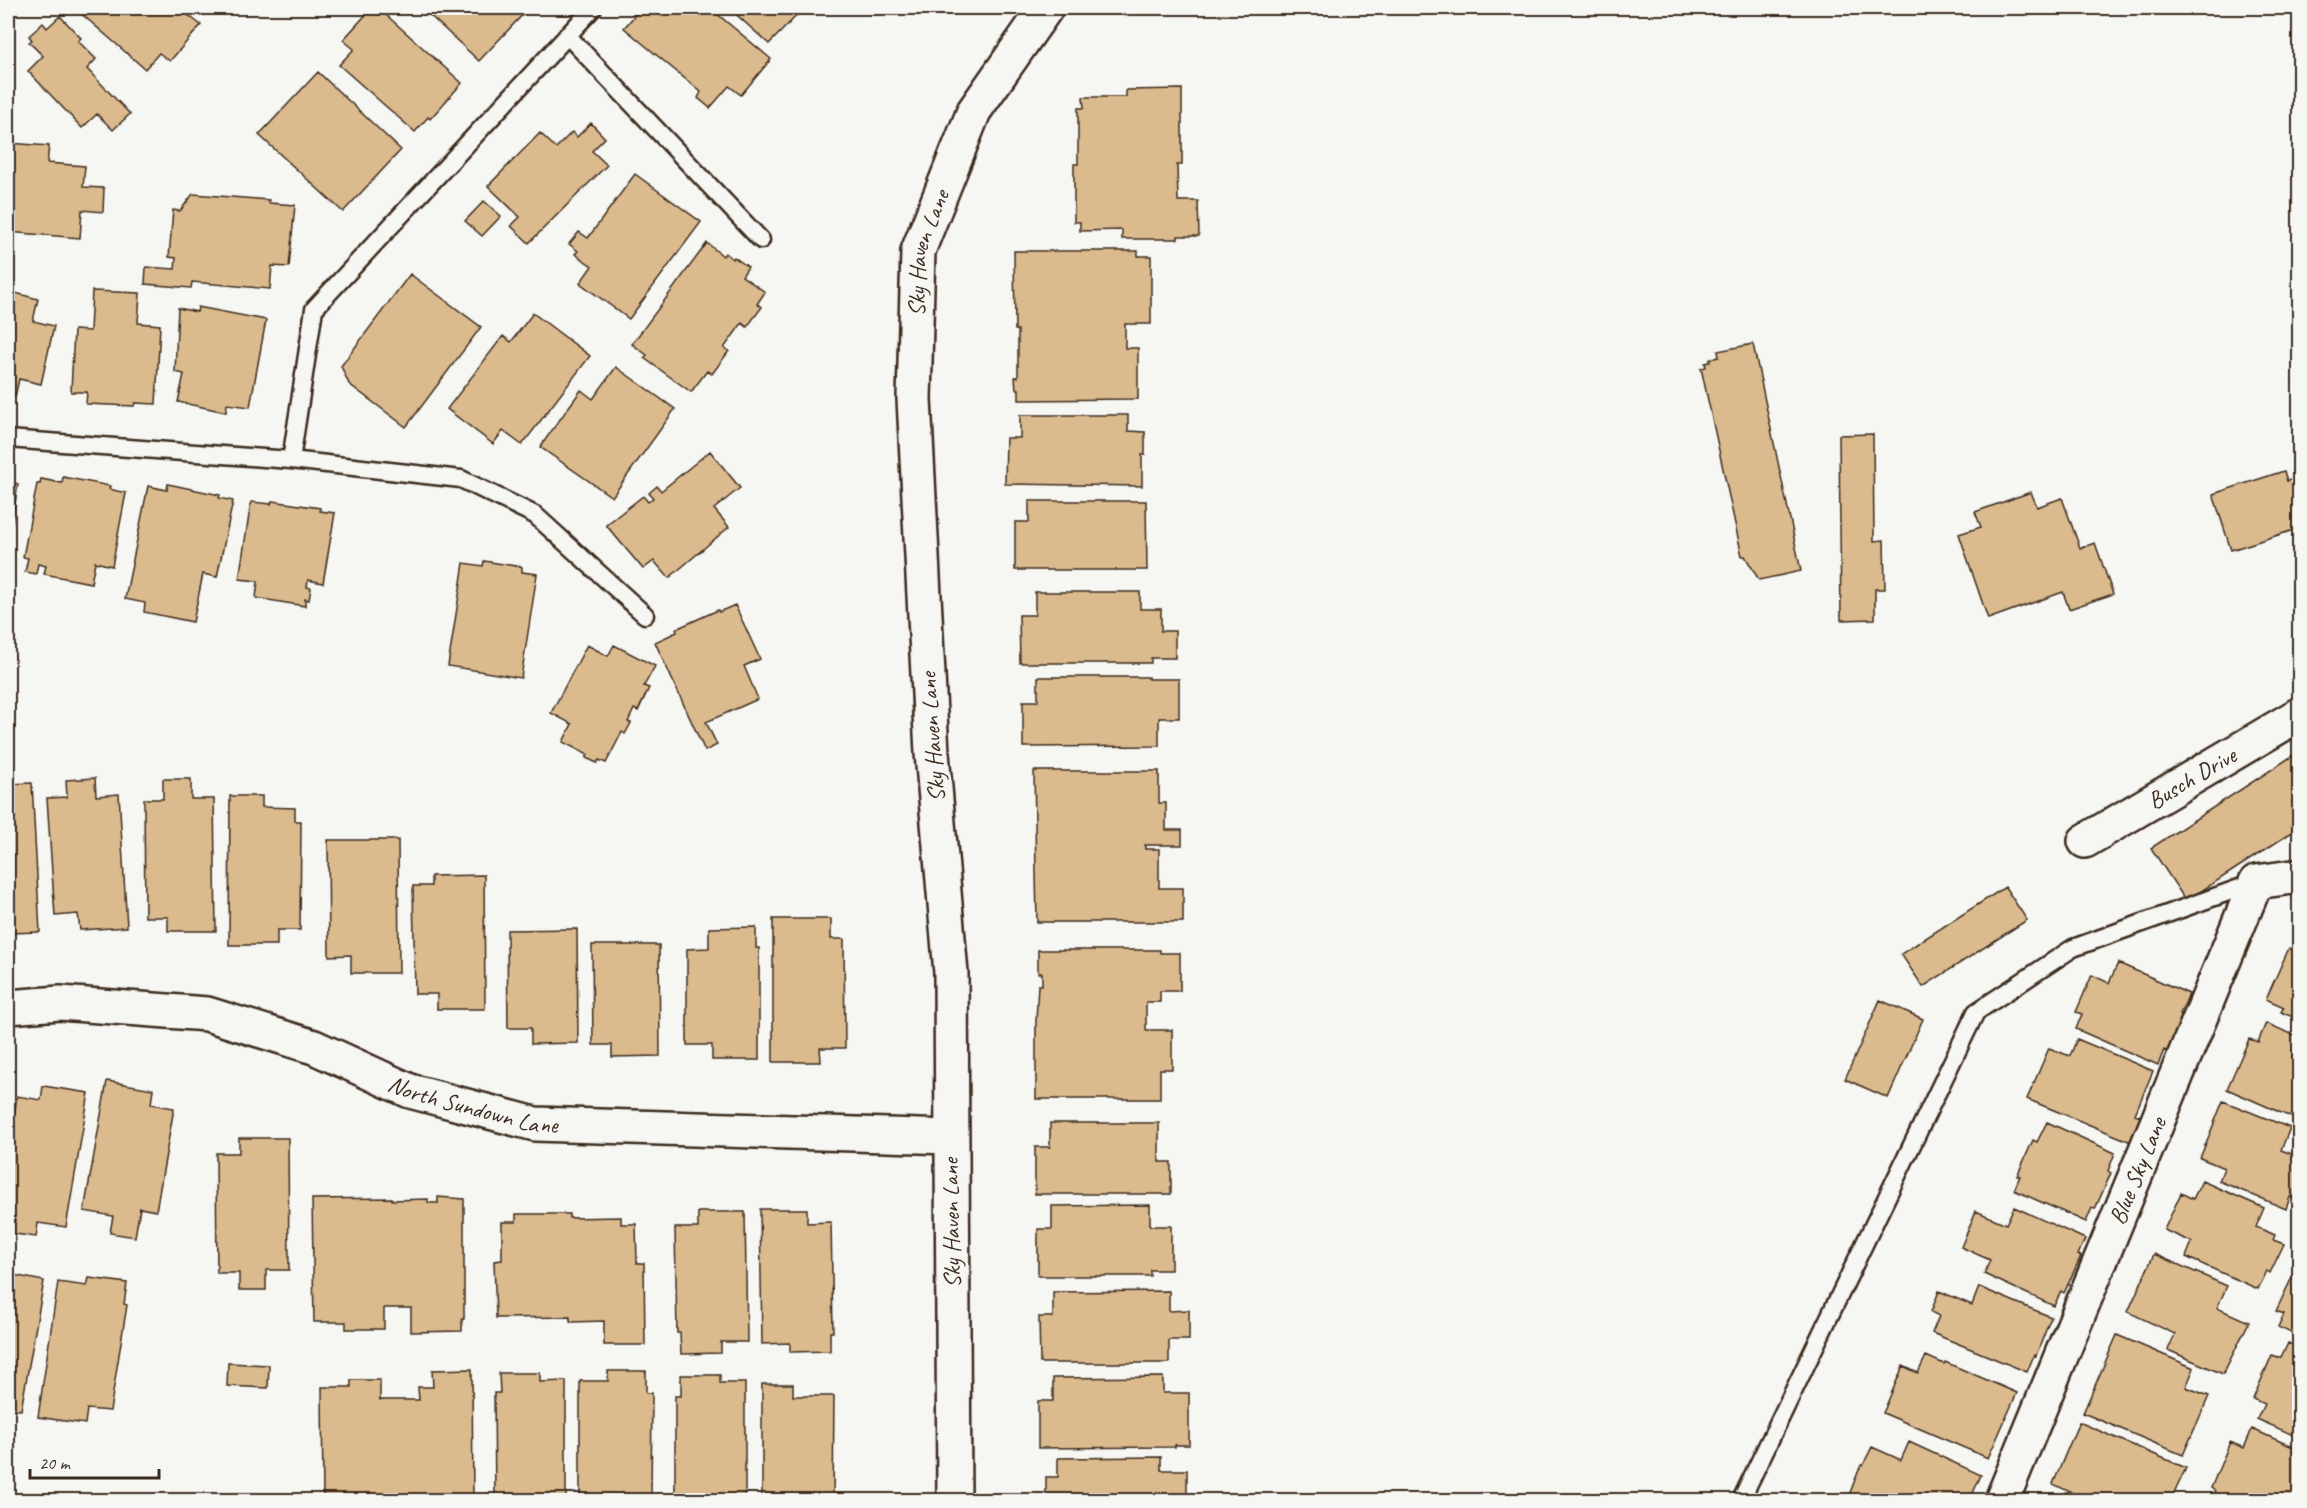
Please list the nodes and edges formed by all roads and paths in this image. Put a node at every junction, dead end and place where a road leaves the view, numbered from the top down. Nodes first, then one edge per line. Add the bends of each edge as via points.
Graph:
1 (593, 8) edge
2 (1046, 8) edge
3 (567, 35) junction
4 (761, 240) dead end
5 (8, 439) edge
6 (291, 460) junction
7 (645, 615) dead end
8 (2300, 714) edge
9 (2085, 841) dead end
10 (2300, 876) edge
11 (2256, 882) junction
12 (8, 1007) edge
13 (951, 1137) junction
14 (954, 1500) edge
15 (1741, 1500) edge
16 (2002, 1500) edge

1 - 3 lane
2 - 13 street, Sky Haven Lane via 974,111 918,251 914,399 932,753 951,973
3 - 4 lane
3 - 6 lane via 314,309
5 - 6 lane
6 - 7 lane via 461,478 535,514
8 - 9 street, Busch Drive
10 - 11 street
11 - 15 lane via 2073,948 1976,1012
11 - 16 street, Blue Sky Lane
12 - 13 street, North Sundown Lane via 60,1003 207,1014 314,1047 410,1091 535,1124
13 - 14 street, Sky Haven Lane

